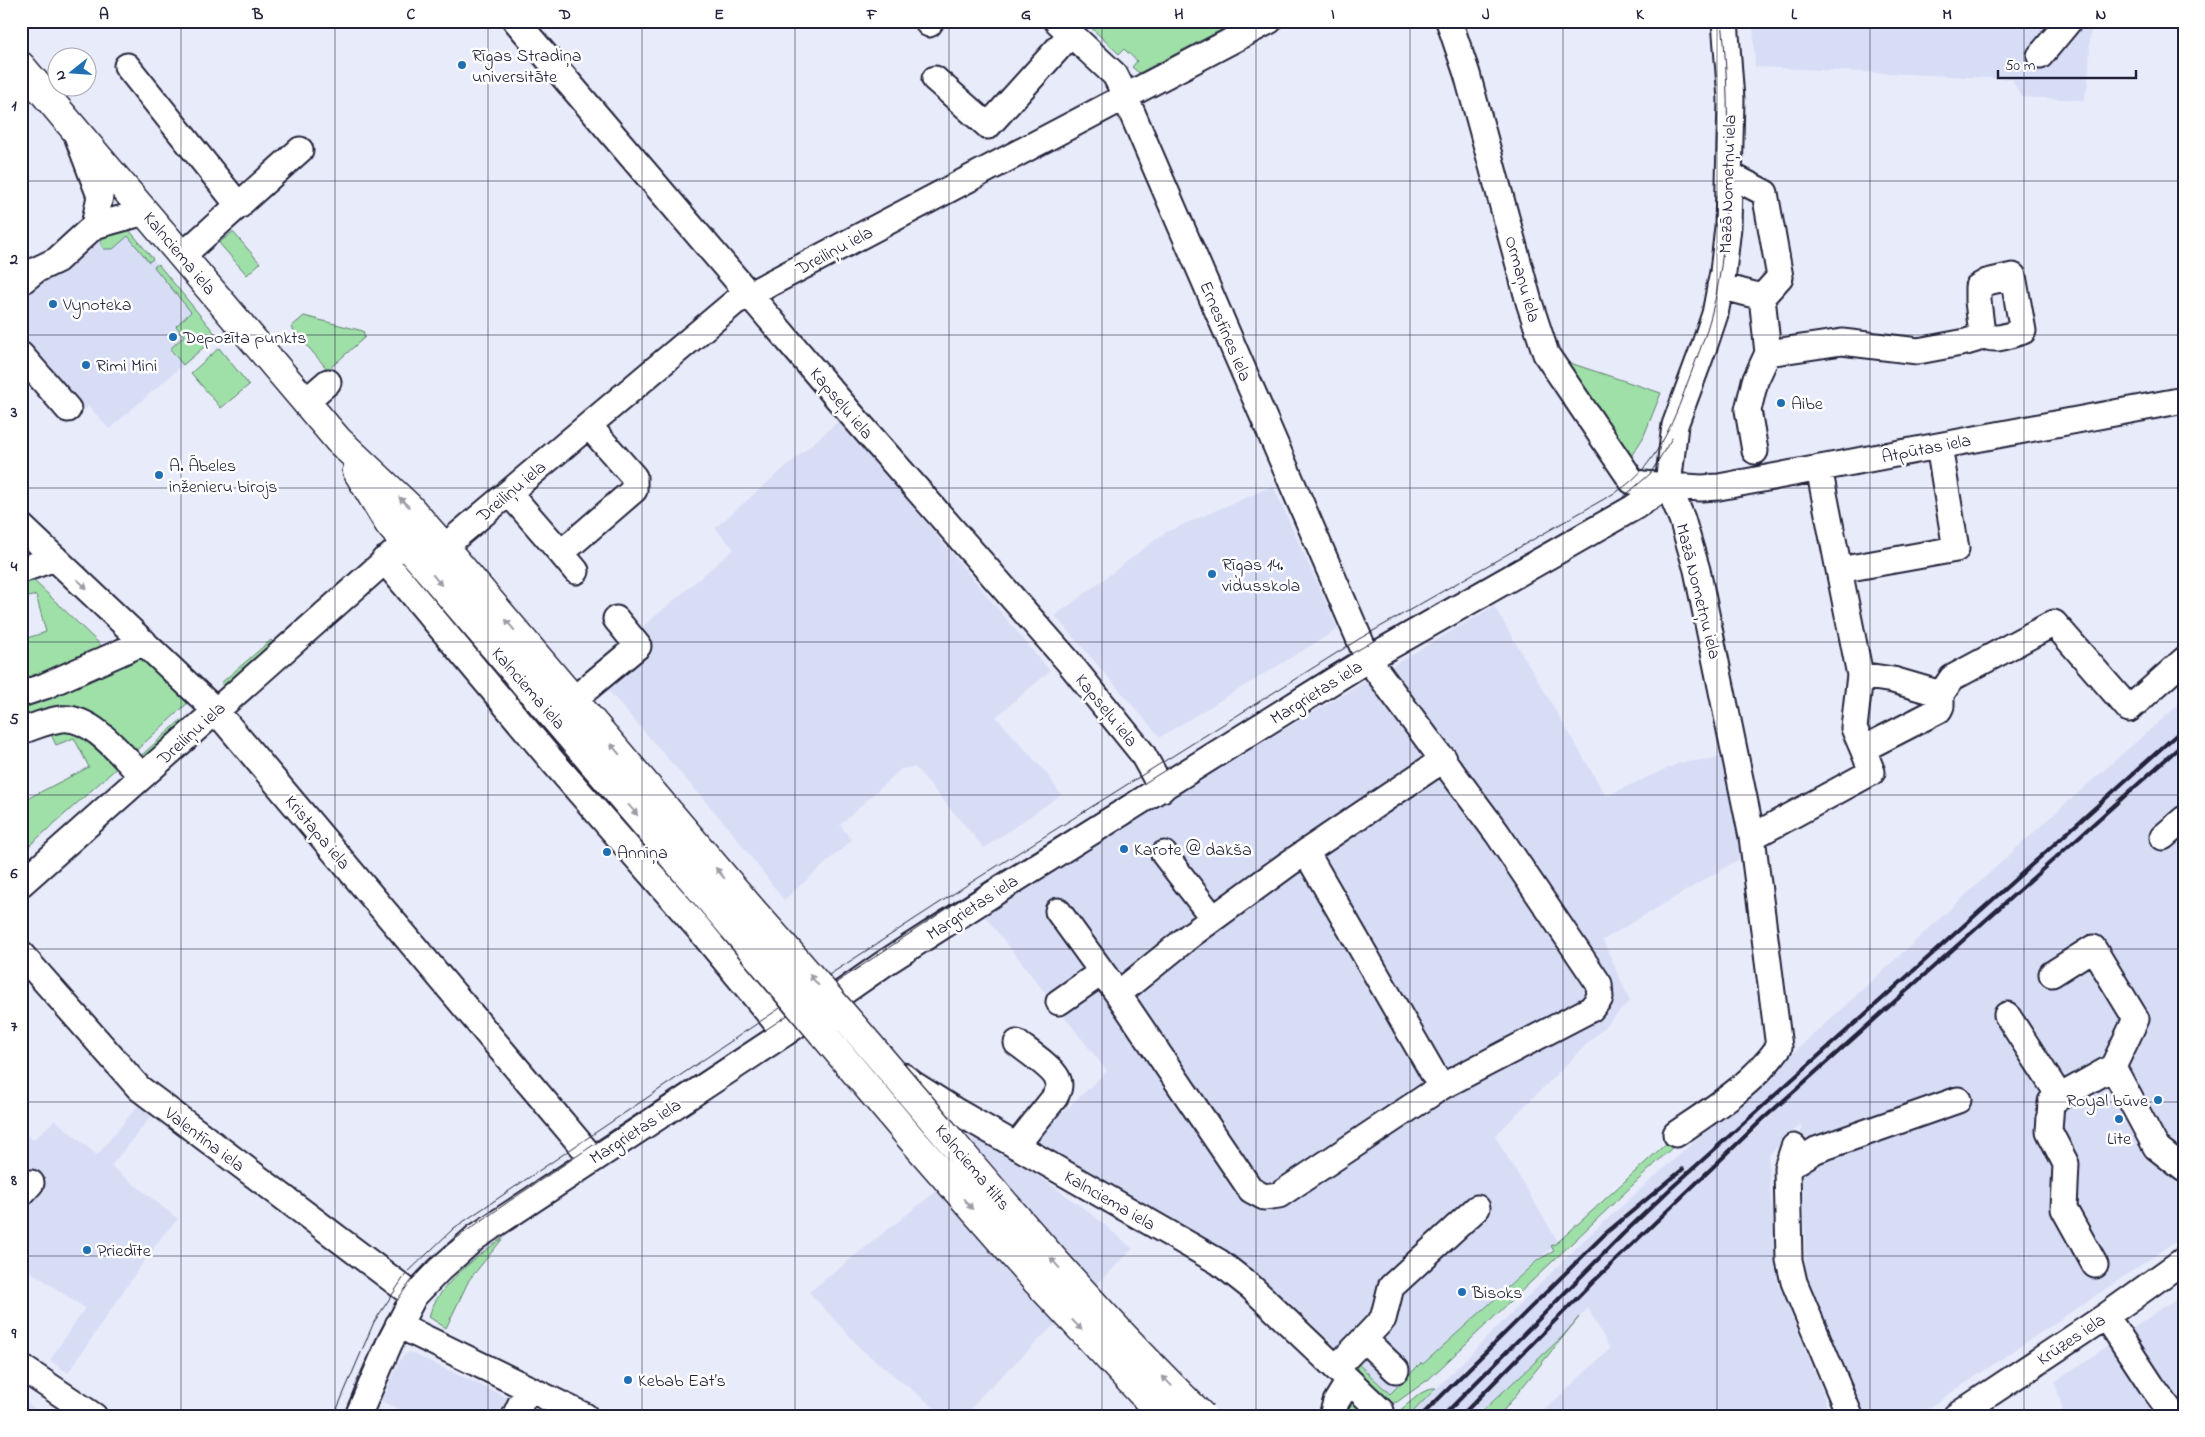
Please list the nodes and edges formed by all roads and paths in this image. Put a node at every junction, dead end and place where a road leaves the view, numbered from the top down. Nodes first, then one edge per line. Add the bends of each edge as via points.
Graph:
1 (516, 21) edge
2 (1269, 21) edge
3 (1449, 21) edge
4 (1725, 21) edge
5 (2069, 21) edge
6 (1064, 28) edge
7 (2040, 56) dead end
8 (21, 66) edge
9 (127, 66) dead end
10 (935, 79) dead end
11 (1126, 97) junction
12 (75, 130) junction
13 (300, 150) dead end
14 (1730, 174) junction
15 (238, 206) junction
16 (144, 212) junction
17 (94, 226) junction
18 (182, 256) junction
19 (21, 282) edge
20 (1720, 286) junction
21 (750, 294) junction
22 (1762, 297) junction
23 (1982, 334) dead end
24 (1768, 354) junction
25 (21, 355) edge
26 (328, 382) dead end
27 (2184, 400) edge
28 (305, 402) junction
29 (68, 409) dead end
30 (589, 426) junction
31 (338, 440) junction
32 (1939, 446) junction
33 (1755, 451) dead end
34 (1819, 468) junction
35 (1668, 485) junction
36 (509, 493) junction
37 (21, 526) edge
38 (406, 543) junction
39 (444, 547) junction
40 (55, 558) junction
41 (384, 560) junction
42 (21, 570) edge
43 (1839, 570) junction
44 (616, 619) dead end
45 (144, 642) junction
46 (1368, 659) junction
47 (2184, 660) edge
48 (1860, 674) junction
49 (585, 690) dead end
50 (21, 694) edge
51 (1941, 694) junction
52 (216, 710) junction
53 (21, 731) edge
54 (1863, 749) junction
55 (1444, 759) junction
56 (142, 776) junction
57 (1162, 789) junction
58 (2184, 819) edge
59 (1752, 836) junction
60 (2163, 837) dead end
61 (1306, 852) junction
62 (1164, 854) dead end
63 (21, 884) edge
64 (1058, 911) dead end
65 (742, 918) junction
66 (1213, 918) junction
67 (21, 954) edge
68 (1102, 972) junction
69 (2052, 974) dead end
70 (1118, 994) junction
71 (834, 999) junction
72 (1059, 1002) dead end
73 (2006, 1016) dead end
74 (806, 1018) junction
75 (785, 1033) junction
76 (1017, 1043) dead end
77 (884, 1057) junction
78 (2113, 1067) junction
79 (857, 1079) junction
80 (1441, 1087) junction
81 (2060, 1097) junction
82 (1958, 1100) dead end
83 (939, 1101) junction
84 (1676, 1134) dead end
85 (1016, 1146) junction
86 (914, 1148) junction
87 (593, 1159) junction
88 (2183, 1166) edge
89 (941, 1181) dead end
90 (1477, 1208) dead end
91 (2184, 1260) edge
92 (2096, 1265) dead end
93 (414, 1296) junction
94 (2106, 1316) junction
95 (398, 1325) junction
96 (1364, 1339) junction
97 (21, 1367) edge
98 (1396, 1370) dead end
99 (1343, 1374) junction
100 (528, 1388) junction
101 (1381, 1411) dead end
102 (1186, 1415) edge
103 (94, 1416) edge
104 (358, 1416) edge
105 (515, 1416) edge
106 (585, 1416) edge
107 (1332, 1416) edge
108 (1850, 1416) edge
109 (1956, 1416) edge
110 (2174, 1416) edge

1 - 21 street, Kapseļu iela
2 - 11 street, Dreiliņu iela
3 - 35 street, Ormaņu iela via 1546,354 1632,481
4 - 14 street, Mazā Nometņu iela
5 - 7 street
6 - 10 street via 988,126
6 - 11 street, Ernestīnes iela via 1114,75
8 - 12 main road, Kalnciema iela
9 - 15 street
11 - 21 street, Dreiliņu iela
11 - 46 street, Ernestīnes iela
12 - 16 main road, Kalnciema iela
12 - 17 street via 100,196
13 - 15 street
14 - 20 street, Mazā Nometņu iela via 1728,227
14 - 22 street via 1765,193 1780,277
15 - 18 street
16 - 17 street
16 - 18 main road, Kalnciema iela
17 - 19 street via 57,260
18 - 28 main road, Kalnciema iela
20 - 22 street
20 - 35 street, Mazā Nometņu iela via 1705,344 1675,425
21 - 30 street, Dreiliņu iela via 736,302
21 - 57 street, Kapseļu iela via 1067,660 1142,754
22 - 24 street
23 - 24 street via 1966,342 1918,351 1842,342
24 - 33 street via 1755,382 1748,410
25 - 29 street
26 - 28 street
27 - 32 street, Atpūtas iela
28 - 31 main road, Kalnciema iela
30 - 36 street, Dreiliņu iela
30 - 36 street via 634,477 634,490 568,562
31 - 38 main road, Kalnciema iela via 389,524
39 -> 31 main road, Kalnciema iela via 409,507
32 - 34 street, Atpūtas iela
32 - 43 street via 1956,549
34 - 35 street, Atpūtas iela via 1719,487
34 - 43 street
35 - 46 street, Margrietas iela
35 - 59 street, Mazā Nometņu iela via 1697,570
36 - 39 street, Dreiliņu iela
37 - 40 street, Kristapa iela
38 - 41 street, Dreiliņu iela
38 -> 65 main road, Kalnciema iela
65 -> 39 main road, Kalnciema iela
40 - 42 street
40 -> 45 street, Kristapa iela
41 - 52 street, Dreiliņu iela
41 - 75 street, Kalnciema iela
43 - 48 street
44 - 49 street via 638,646
45 - 50 street
45 - 52 street, Kristapa iela
46 - 55 street, Ernestīnes iela
46 - 57 street, Margrietas iela
47 - 51 street via 2129,709 2054,623 1952,678
48 - 51 street
48 - 54 street via 1854,728
51 - 54 street via 1939,710
52 - 56 street, Dreiliņu iela
52 - 87 street, Kristapa iela
53 - 56 street via 62,718 76,719 100,734
54 - 59 street via 1872,772
55 - 61 street
55 - 80 street, Ernestīnes iela via 1599,984 1600,998 1591,1009
56 - 63 street, Dreiliņu iela
57 - 71 street, Margrietas iela via 1008,884
58 - 60 street
59 - 84 street, Mazā Nometņu iela via 1779,1046 1745,1086
61 - 66 street
61 - 80 street
62 - 66 street
64 - 68 street, Ernestīnes iela
102 -> 65 main road, Kalnciema tilts, bridge via 1116,1329
65 -> 102 main road, Kalnciema tilts, bridge via 928,1158 1037,1282
66 - 70 street
67 - 93 street, Valentīna iela via 139,1088
68 - 70 street, Ernestīnes iela
68 - 72 street
69 - 78 street via 2093,948 2136,1019
70 - 80 street, Ernestīnes iela via 1251,1190 1264,1197 1279,1196
71 - 74 street, Margrietas iela
71 - 77 street, Kalnciema iela
73 - 81 street
74 - 75 street, Margrietas iela
74 - 79 street
75 - 87 street, Margrietas iela
76 - 85 street via 1058,1078 1060,1088
77 - 79 street
77 - 83 street, Kalnciema iela via 913,1084
78 - 81 street
78 - 88 street via 2156,1147
79 - 86 street
81 - 92 street via 2051,1102 2049,1131 2066,1164 2064,1208
82 - 108 street via 1791,1157 1789,1260 1794,1282
83 - 85 street, Kalnciema iela
83 - 86 street via 926,1136
85 - 99 street, Kalnciema iela via 1219,1262 1251,1287
86 - 89 street
87 - 93 street, Margrietas iela via 476,1237
90 - 96 street via 1391,1287 1383,1319
91 - 94 street, Krūzes iela
93 - 95 street, Margrietas iela
94 - 109 street, Krūzes iela
94 - 110 street
95 - 100 street
95 - 104 street, Margrietas iela
96 - 98 street
96 - 99 street
97 - 103 street
99 - 101 street, Kalnciema iela
99 - 107 street
100 - 105 street
100 - 106 street

